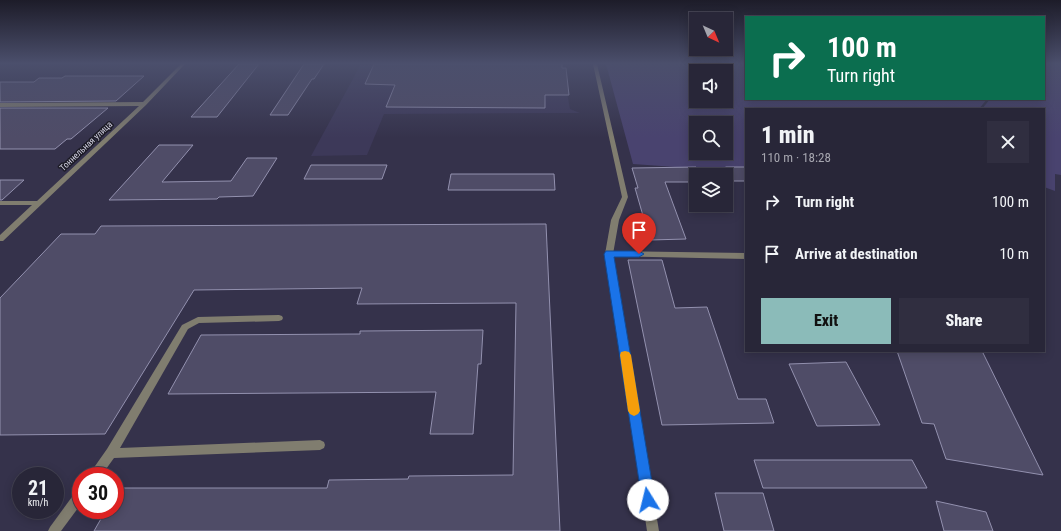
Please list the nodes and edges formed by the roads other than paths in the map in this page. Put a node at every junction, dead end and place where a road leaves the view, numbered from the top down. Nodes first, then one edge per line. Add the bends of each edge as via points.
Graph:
1 (159, 89) edge
2 (601, 89) edge
3 (144, 104) junction
4 (0, 105) edge
5 (0, 203) edge
6 (38, 203) junction
7 (0, 239) edge
8 (609, 254) junction
9 (745, 256) edge
10 (279, 318) dead end
11 (320, 445) dead end
12 (111, 453) junction
13 (101, 467) edge
14 (72, 506) edge
15 (54, 531) edge
16 (653, 531) edge

1 - 3 street, Тоннельная улица
2 - 8 street via 625,197 615,220
3 - 4 street
3 - 6 street, Тоннельная улица
5 - 6 street
6 - 7 street, Тоннельная улица
8 - 9 street
8 - 16 street
10 - 12 street via 198,320 185,327
11 - 12 street
12 - 13 street
14 - 15 street

